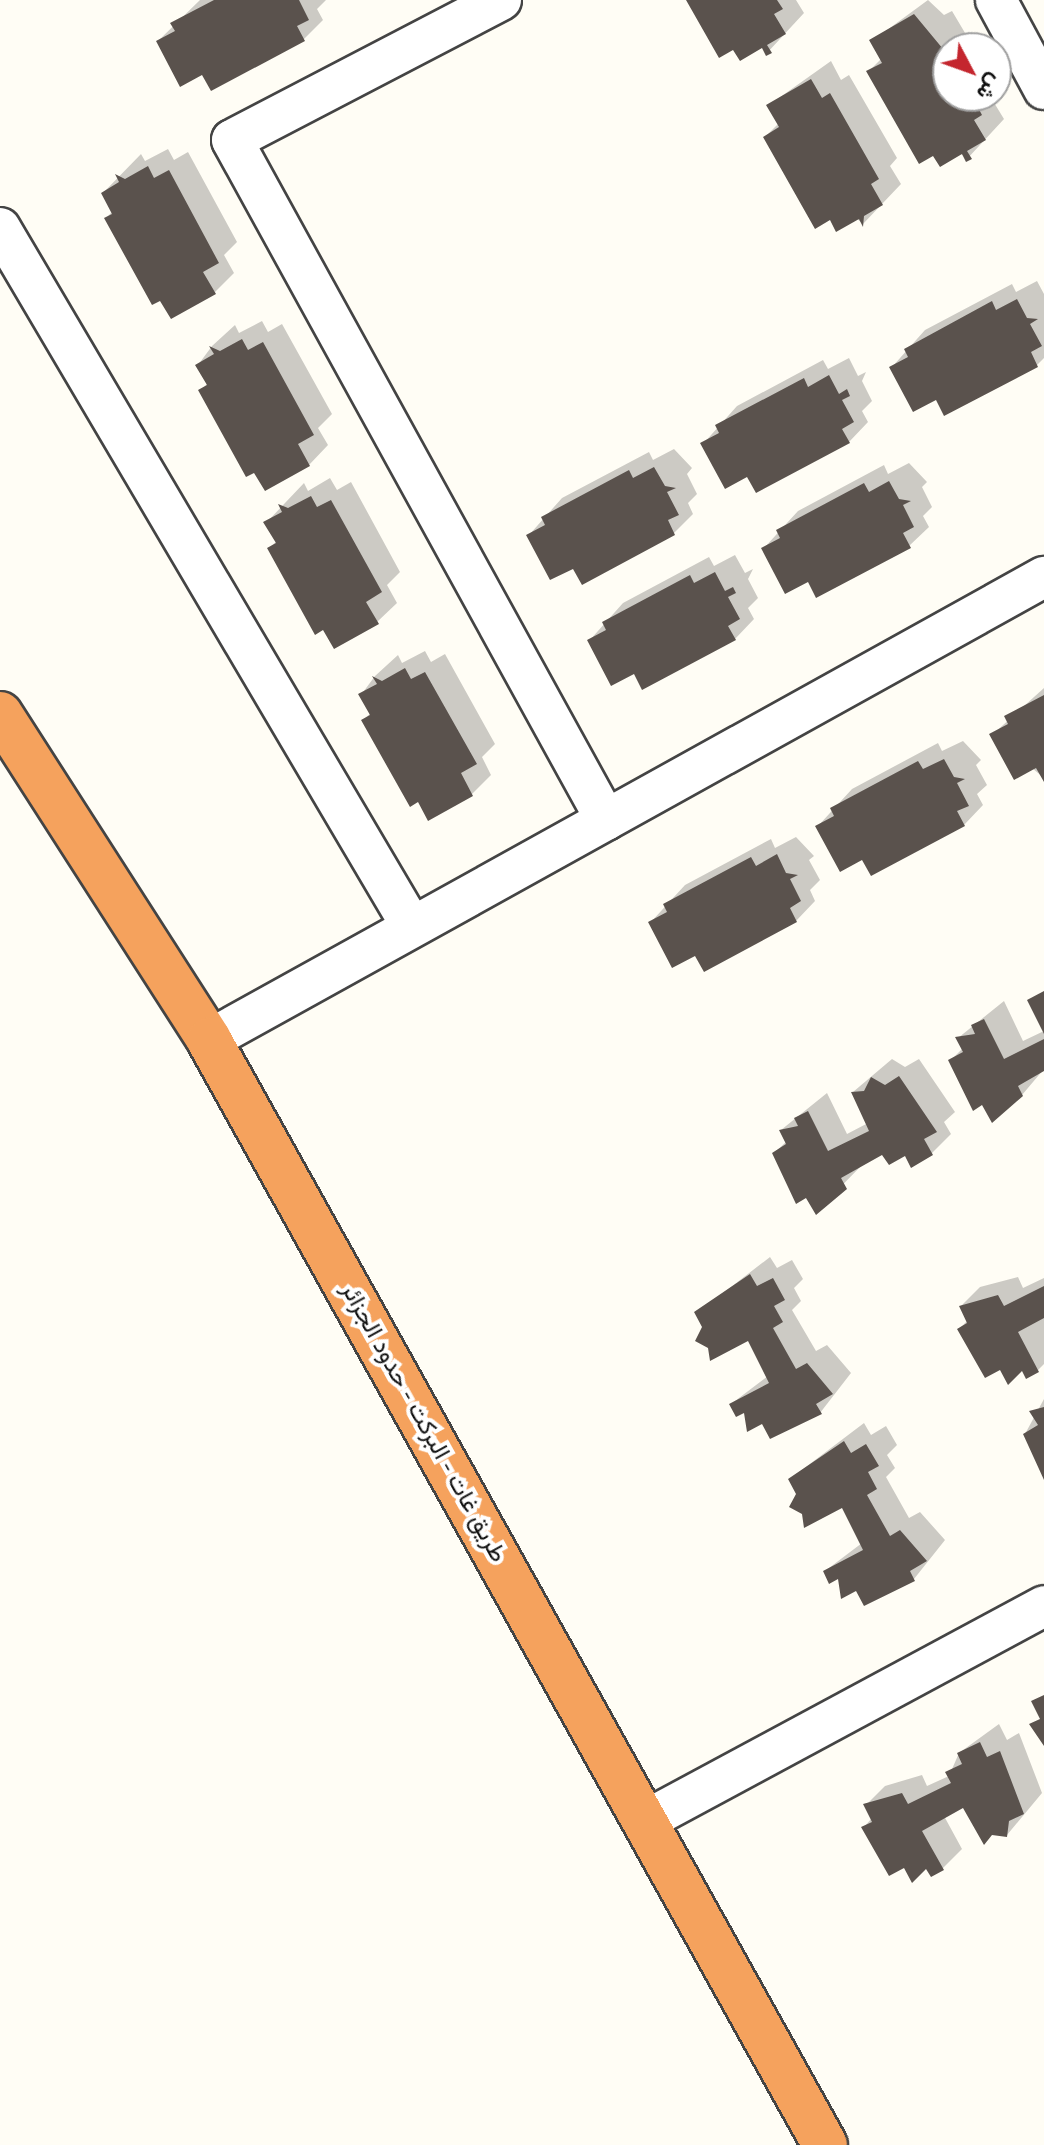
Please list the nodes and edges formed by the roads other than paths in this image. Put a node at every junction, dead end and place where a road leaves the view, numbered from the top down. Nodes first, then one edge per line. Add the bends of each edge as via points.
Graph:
1 (501, 0) edge
2 (996, 0) edge
3 (1044, 89) edge
4 (0, 228) edge
5 (1044, 577) edge
6 (0, 714) edge
7 (606, 820) junction
8 (412, 927) junction
9 (209, 1040) junction
10 (1044, 1606) edge
11 (645, 1821) junction
12 (825, 2145) edge

1 - 7 street via 232,140
2 - 3 street
4 - 8 street
5 - 7 street
6 - 9 highway, طريق غات - البركت - حدود الجزائر
7 - 8 street
8 - 9 street
9 - 11 highway, طريق غات - البركت - حدود الجزائر
10 - 11 street
11 - 12 highway, طريق غات - البركت - حدود الجزائر

